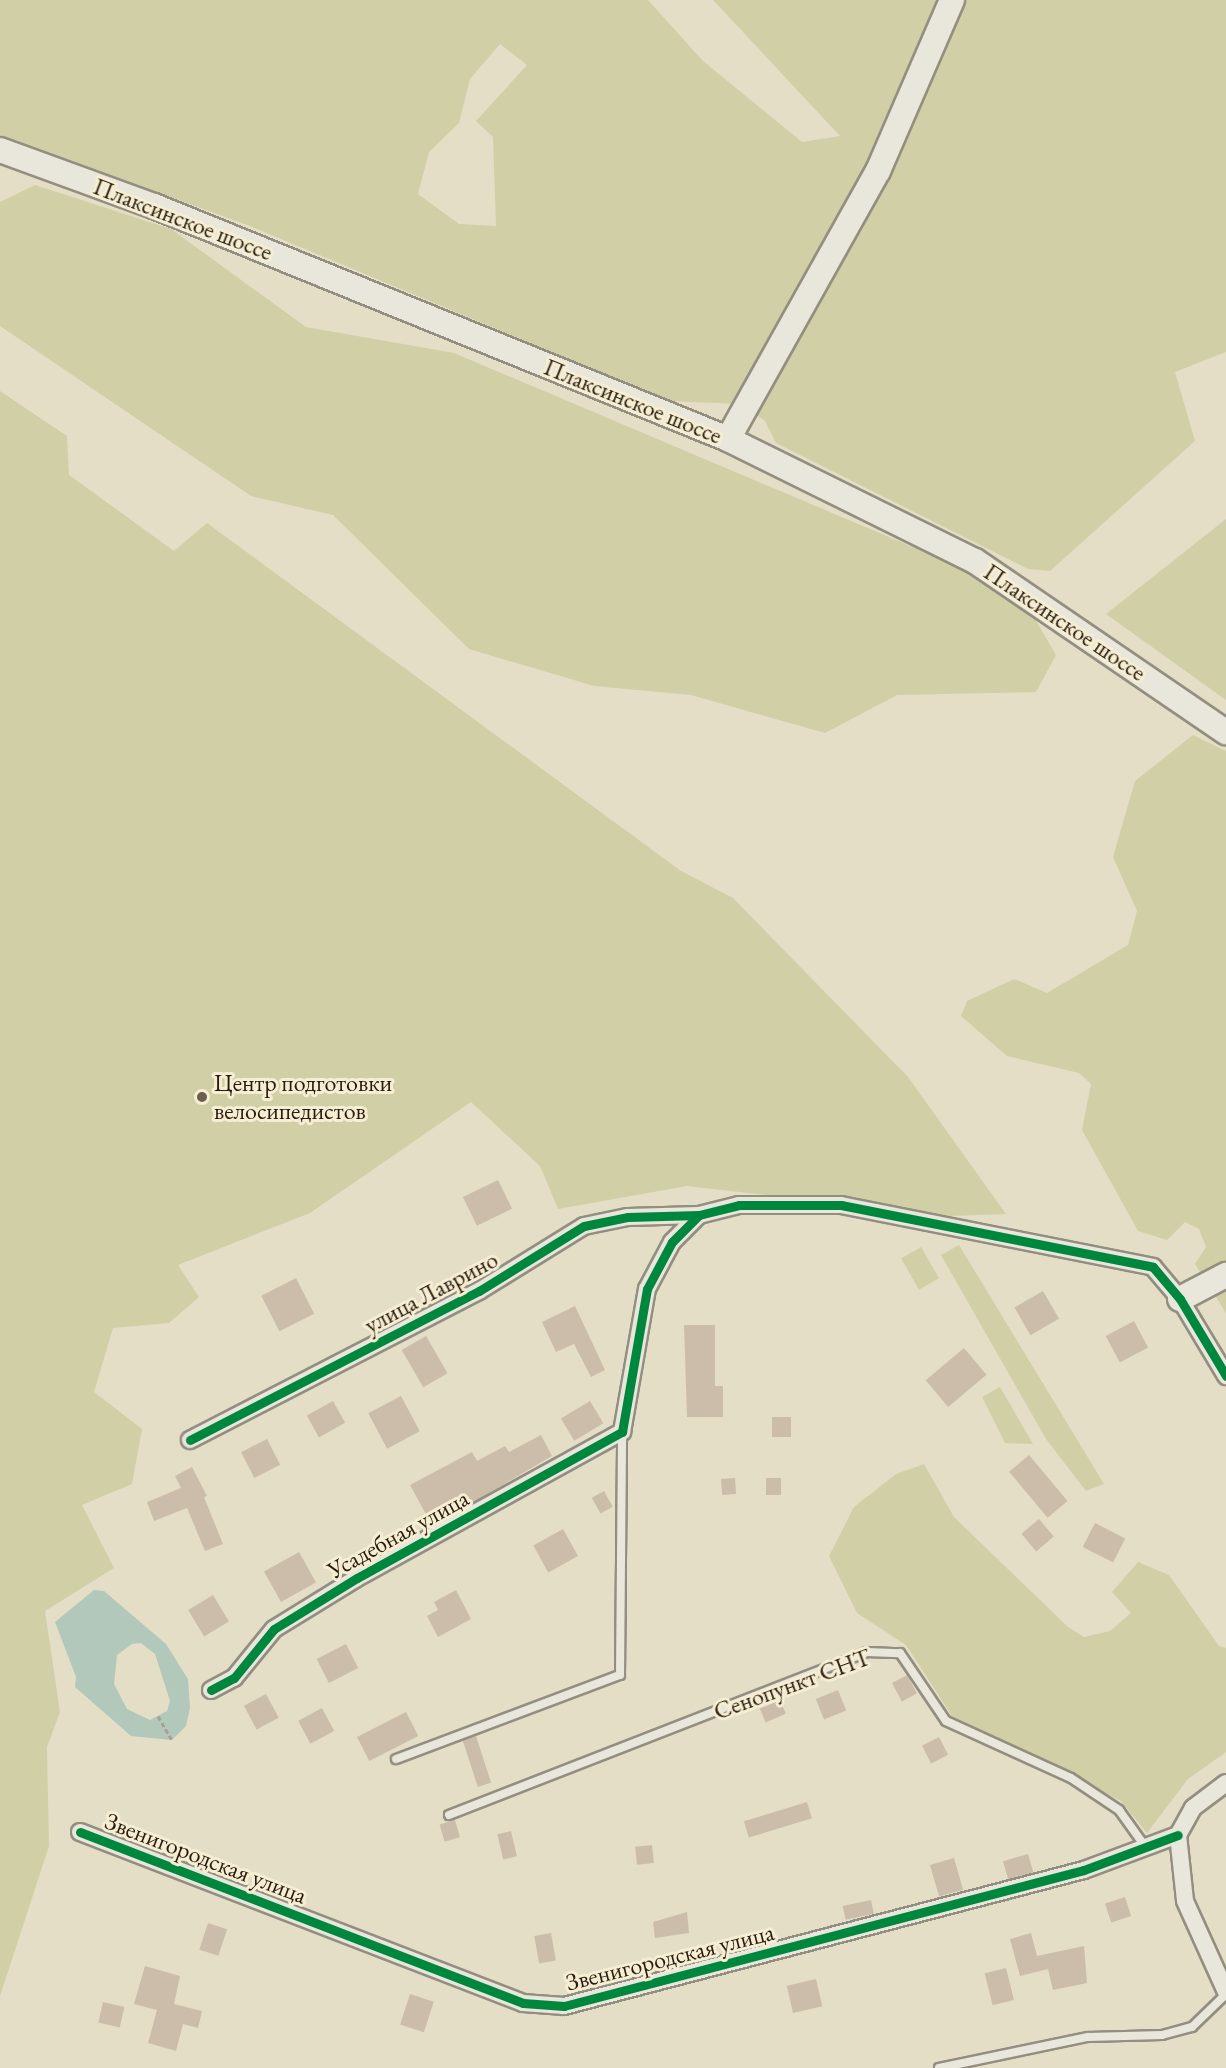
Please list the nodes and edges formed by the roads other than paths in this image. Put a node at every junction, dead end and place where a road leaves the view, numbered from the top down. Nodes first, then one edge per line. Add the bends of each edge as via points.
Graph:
1 (952, 0) edge
2 (0, 150) edge
3 (728, 439) junction
4 (1226, 732) edge
5 (699, 1215) junction
6 (1226, 1275) edge
7 (1179, 1299) junction
8 (1226, 1376) edge
9 (622, 1432) junction
10 (190, 1440) dead end
11 (211, 1690) dead end
12 (396, 1759) dead end
13 (1226, 1783) edge
14 (449, 1815) dead end
15 (80, 1832) dead end
16 (1178, 1835) junction
17 (1147, 1849) junction
18 (1226, 1993) edge
19 (939, 2068) edge

1 - 3 main road via 878,171
2 - 3 main road, Плаксинское шоссе via 154,206
3 - 4 main road, Плаксинское шоссе via 975,561
5 - 7 street, улица Лаврино via 739,1205 841,1205 1153,1267
5 - 9 street via 672,1242 647,1289
5 - 10 street, улица Лаврино via 628,1217 584,1226 479,1291
6 - 7 main road
7 - 8 street
9 - 11 street, Усадебная улица via 357,1578 274,1629 234,1678
9 - 12 lane via 620,1675
13 - 16 street via 1193,1808
14 - 17 lane, Сенопункт СНТ via 867,1652 900,1653 946,1721 1071,1778 1119,1810
15 - 17 street, Звенигородская улица via 523,2003 564,2006 1084,1870
16 - 17 street, Звенигородская улица
16 - 18 street via 1185,1901
18 - 19 lane via 1192,2027 1162,2035 1088,2037

